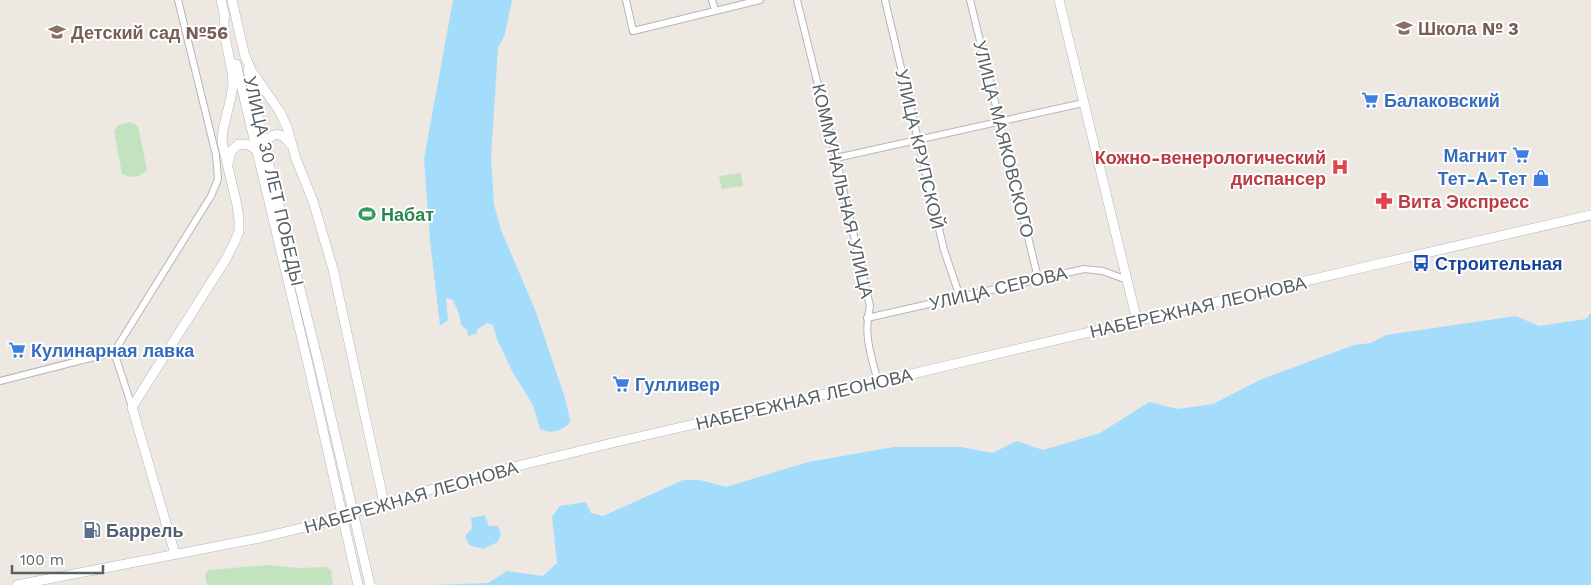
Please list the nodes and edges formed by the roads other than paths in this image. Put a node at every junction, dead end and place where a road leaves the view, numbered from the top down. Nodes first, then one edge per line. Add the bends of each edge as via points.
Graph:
1 (178, 0) edge
2 (221, 0) edge
3 (232, 0) edge
4 (626, 0) edge
5 (712, 0) edge
6 (760, 0) edge
7 (797, 0) edge
8 (885, 0) edge
9 (970, 0) edge
10 (1059, 0) edge
11 (715, 10) junction
12 (224, 13) junction
13 (244, 53) junction
14 (1083, 103) junction
15 (1000, 120) junction
16 (918, 138) junction
17 (260, 148) junction
18 (293, 148) junction
19 (836, 158) junction
20 (228, 164) junction
21 (1591, 215) edge
22 (1038, 278) junction
23 (1127, 280) junction
24 (960, 297) junction
25 (867, 318) junction
26 (1137, 321) junction
27 (114, 352) junction
28 (0, 381) edge
29 (878, 382) junction
30 (132, 407) junction
31 (384, 503) junction
32 (175, 554) junction
33 (17, 585) edge
34 (358, 585) edge
35 (370, 585) edge

1 - 27 street via 216,155 218,179 211,196
2 - 12 main road
3 - 13 main road, УЛИЦА 30 ЛЕТ ПОБЕДЫ
4 - 11 street via 633,31
5 - 11 street
6 - 11 street
7 - 19 street, КОММУНАЛЬНАЯ УЛИЦА
8 - 16 street, УЛИЦА КРУПСКОЙ
9 - 15 street, УЛИЦА МАЯКОВСКОГО
10 - 14 main road
12 - 17 main road
12 - 20 main road via 224,32 232,72 231,97 222,130
13 - 17 main road, УЛИЦА 30 ЛЕТ ПОБЕДЫ
13 - 18 main road, УЛИЦА 30 ЛЕТ ПОБЕДЫ via 251,70 280,112
14 - 15 street
14 - 23 main road
15 - 16 street
15 - 22 street, УЛИЦА МАЯКОВСКОГО
16 - 19 street
16 - 24 street, УЛИЦА КРУПСКОЙ via 944,250
17 - 18 main road via 270,137 278,134
17 - 20 main road via 238,144 231,151
17 - 34 main road, bridge
17 - 35 main road, УЛИЦА 30 ЛЕТ ПОБЕДЫ, bridge via 318,361
18 - 31 main road, УЛИЦА 30 ЛЕТ ПОБЕДЫ via 333,269
19 - 25 street, КОММУНАЛЬНАЯ УЛИЦА via 870,306
20 - 30 main road via 239,231
21 - 26 main road, НАБЕРЕЖНАЯ ЛЕОНОВА
22 - 23 street, УЛИЦА СЕРОВА via 1084,268
22 - 24 street, УЛИЦА СЕРОВА
23 - 26 main road
24 - 25 street, УЛИЦА СЕРОВА
25 - 29 street, КОММУНАЛЬНАЯ УЛИЦА via 867,341
26 - 29 main road, НАБЕРЕЖНАЯ ЛЕОНОВА
27 - 28 street
27 - 30 street
29 - 31 main road, НАБЕРЕЖНАЯ ЛЕОНОВА via 485,474
30 - 32 main road
31 - 32 main road, НАБЕРЕЖНАЯ ЛЕОНОВА via 322,523
32 - 33 main road, НАБЕРЕЖНАЯ ЛЕОНОВА

